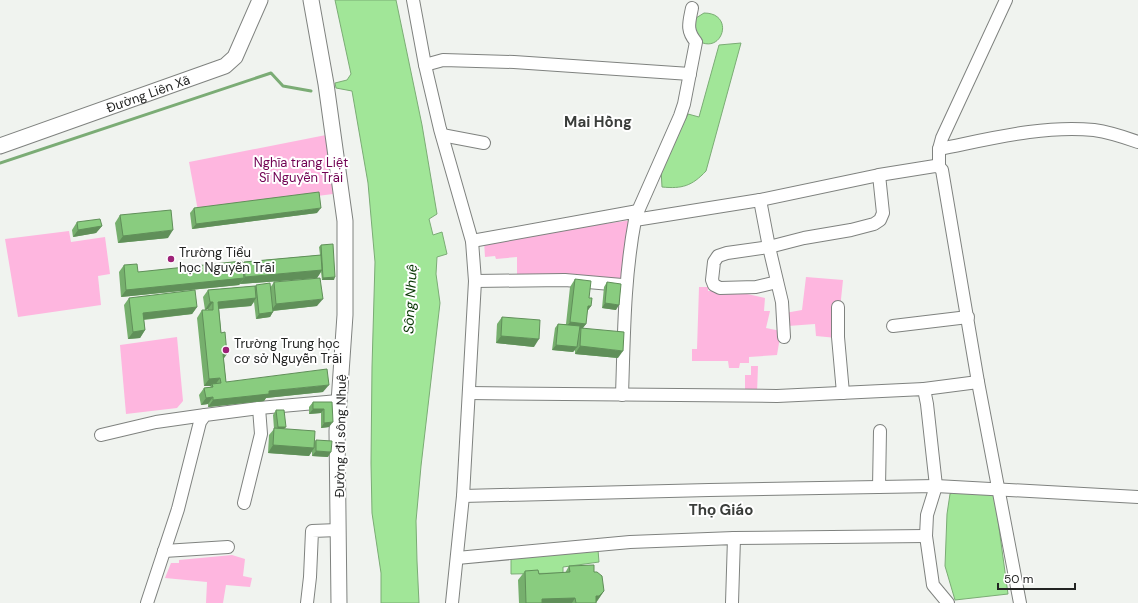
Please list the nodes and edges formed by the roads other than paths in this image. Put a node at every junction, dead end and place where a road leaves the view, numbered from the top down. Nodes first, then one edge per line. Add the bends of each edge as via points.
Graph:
1 (260, 0) edge
2 (311, 0) edge
3 (413, 0) edge
4 (1006, 0) edge
5 (692, 8) dead end
6 (425, 65) junction
7 (690, 74) junction
8 (442, 135) junction
9 (1138, 142) edge
10 (484, 143) dead end
11 (0, 146) edge
12 (939, 149) junction
13 (940, 167) junction
14 (879, 176) junction
15 (760, 200) junction
16 (636, 216) junction
17 (472, 240) junction
18 (769, 247) junction
19 (475, 281) junction
20 (777, 282) junction
21 (626, 286) junction
22 (838, 307) dead end
23 (968, 317) junction
24 (893, 326) dead end
25 (784, 337) dead end
26 (978, 382) junction
27 (924, 390) junction
28 (469, 393) junction
29 (843, 394) junction
30 (622, 395) junction
31 (338, 400) junction
32 (259, 408) junction
33 (205, 415) junction
34 (880, 431) dead end
35 (101, 435) dead end
36 (936, 486) junction
37 (879, 487) junction
38 (1000, 489) junction
39 (463, 496) junction
40 (1138, 497) edge
41 (244, 503) dead end
42 (338, 530) junction
43 (926, 536) junction
44 (734, 538) junction
45 (228, 547) dead end
46 (164, 551) junction
47 (456, 558) junction
48 (147, 603) edge
49 (307, 603) edge
50 (339, 603) edge
51 (452, 603) edge
52 (732, 603) edge
53 (948, 603) edge
54 (1020, 603) edge

1 - 11 street, Đường Liên Xã via 235,57 225,66
2 - 31 street, Đường đi sông Nhuệ via 326,84 345,221 345,315
3 - 6 street
4 - 12 street
5 - 7 street via 689,32 696,42
6 - 7 street via 443,60 506,61
6 - 8 street
7 - 16 street via 680,116
8 - 10 street
8 - 17 street
9 - 12 street via 1095,130 1070,129 1027,133
12 - 13 street
13 - 14 street
13 - 23 street
14 - 15 street
14 - 18 street via 883,213 880,220 874,224
15 - 16 street
15 - 18 street
16 - 17 street
16 - 21 street via 629,250
17 - 19 street
18 - 20 street
18 - 20 street via 718,256 714,262 712,280 714,285 720,288 756,287
19 - 21 street via 565,280
19 - 28 street
20 - 25 street via 782,302
21 - 30 street
22 - 29 street
23 - 24 street
23 - 26 street
26 - 27 street
26 - 38 street
27 - 29 street
27 - 36 street
28 - 30 street
28 - 39 street
29 - 30 street
31 - 32 street
31 - 42 street, Đường đi sông Nhuệ
32 - 33 street
32 - 41 street via 261,434
33 - 35 street via 156,422
33 - 46 street via 200,422 178,509
34 - 37 street
36 - 37 street
36 - 38 street
36 - 43 street via 928,515
37 - 39 street
38 - 40 street
38 - 54 street
39 - 47 street
42 - 49 street via 312,531
42 - 50 street, Đường đi sông Nhuệ
43 - 44 street
43 - 53 street via 932,586
44 - 47 street via 630,542
44 - 52 street
45 - 46 street
46 - 48 street
47 - 51 street

